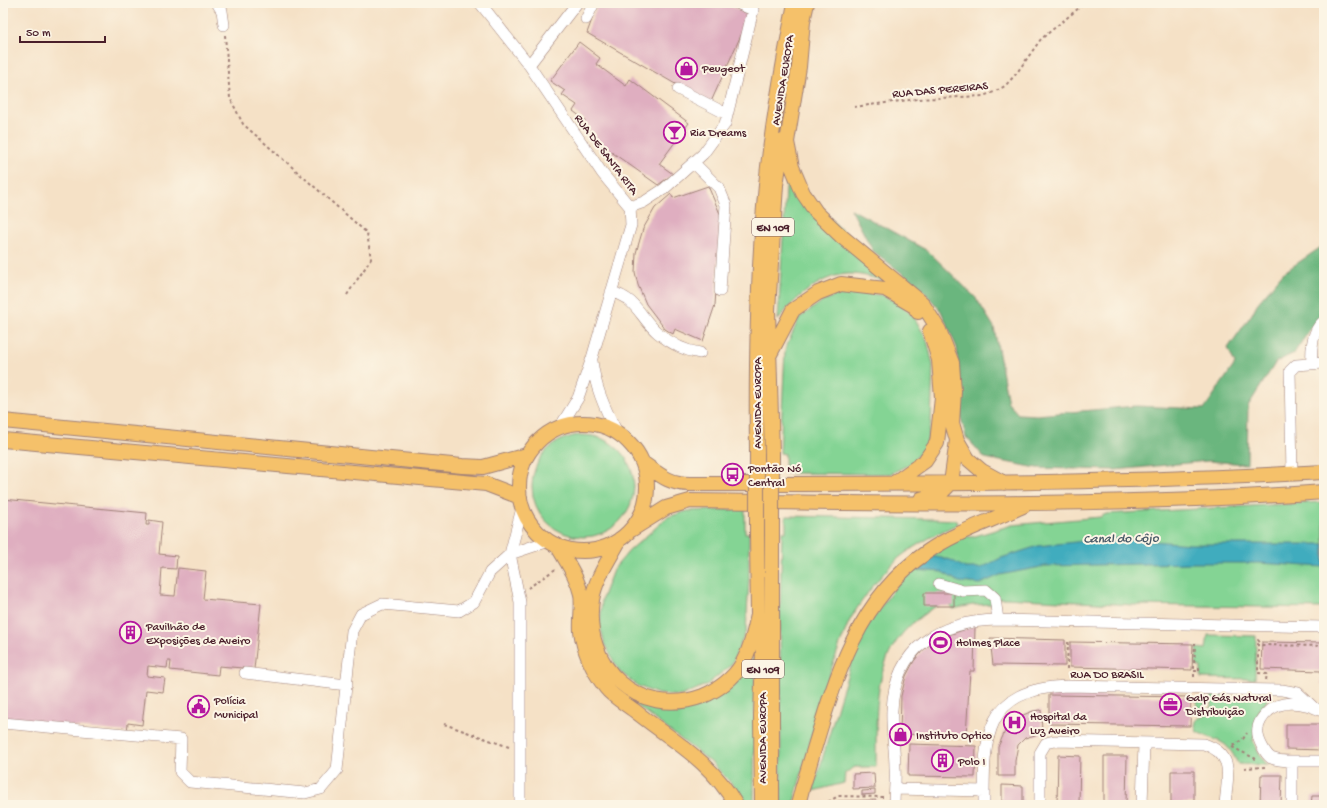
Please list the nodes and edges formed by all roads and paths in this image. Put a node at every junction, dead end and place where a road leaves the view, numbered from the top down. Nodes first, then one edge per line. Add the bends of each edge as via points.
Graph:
1 (217, 3) edge
2 (480, 3) edge
3 (577, 3) edge
4 (594, 3) edge
5 (737, 3) edge
6 (796, 3) edge
7 (807, 3) edge
8 (1085, 3) edge
9 (586, 19) dead end
10 (803, 21) junction
11 (224, 25) joint
12 (529, 65) junction
13 (678, 89) dead end
14 (854, 107) dead end
15 (726, 119) junction
16 (694, 163) junction
17 (630, 207) junction
18 (720, 291) dead end
19 (612, 292) junction
20 (347, 295) dead end
21 (1324, 320) edge
22 (1320, 336) edge
23 (700, 353) dead end
24 (592, 358) junction
25 (768, 358) junction
26 (1312, 364) junction
27 (1324, 364) edge
28 (3, 421) edge
29 (560, 427) junction
30 (616, 430) junction
31 (3, 440) edge
32 (957, 440) junction
33 (527, 455) junction
34 (644, 463) junction
35 (1323, 470) edge
36 (1292, 474) junction
37 (894, 483) junction
38 (951, 484) junction
39 (1006, 484) junction
40 (1324, 492) edge
41 (521, 502) junction
42 (909, 503) junction
43 (1029, 504) junction
44 (631, 530) junction
45 (620, 539) junction
46 (553, 543) junction
47 (510, 554) junction
48 (559, 566) dead end
49 (939, 584) dead end
50 (525, 590) dead end
51 (758, 615) junction
52 (998, 620) junction
53 (1324, 627) edge
54 (1068, 640) dead end
55 (1195, 643) dead end
56 (1324, 646) edge
57 (1067, 669) dead end
58 (1194, 671) dead end
59 (1258, 671) dead end
60 (245, 673) dead end
61 (347, 685) junction
62 (1312, 706) junction
63 (1324, 712) edge
64 (3, 723) edge
65 (444, 724) dead end
66 (1248, 730) dead end
67 (1144, 743) junction
68 (519, 750) junction
69 (1225, 756) junction
70 (1292, 761) junction
71 (1324, 761) edge
72 (1273, 767) dead end
73 (1244, 768) dead end
74 (984, 791) junction
75 (894, 797) edge
76 (520, 805) edge
77 (736, 805) edge
78 (762, 805) edge
79 (772, 805) edge
80 (798, 805) edge
81 (823, 805) edge
82 (984, 805) edge
83 (1040, 805) edge
84 (1142, 805) edge
85 (1225, 805) edge
86 (1292, 805) edge

1 - 11 street via 222,11
2 - 12 street, RUA DE SANTA RITA
3 - 12 street
4 - 9 street
5 - 15 street via 752,10
6 - 51 main road, AVENIDA EUROPA / EN 109, bridge via 766,184 758,311
7 - 10 main road, AVENIDA EUROPA / EN 109
8 - 14 path, RUA DAS PEREIRAS via 1041,39 1016,74 1005,86 994,92 976,97 917,99
10 - 25 main road, AVENIDA EUROPA / EN 109 via 793,69 776,185 768,310
10 - 32 main road via 799,67 787,142 792,167 803,193 816,212 922,303 939,330 952,363 952,423
11 - 20 path via 230,98 243,124 367,233 371,259
12 - 17 street, RUA DE SANTA RITA via 576,137
13 - 15 street
15 - 16 street
16 - 17 street via 664,189 644,202
16 - 18 street via 719,188 726,205
17 - 19 street, RUA DE SANTA RITA via 632,225
19 - 23 street via 636,306 657,333 691,352
19 - 24 street, RUA DE SANTA RITA
21 - 22 street via 1319,325
22 - 26 street via 1311,350
24 - 29 street, RUA DE SANTA RITA via 578,398
24 - 30 street, RUA DE SANTA RITA via 594,379
25 - 37 main road via 793,310 818,292 841,284 885,289 914,306 930,328 939,360 942,398 938,443 925,461
25 - 79 main road, AVENIDA EUROPA / EN 109, bridge via 772,454
26 - 27 street
26 - 36 street via 1296,365 1290,371
28 - 33 main road via 462,466 483,467
29 - 30 main road via 588,422
29 - 33 main road via 536,443
30 - 34 main road via 632,444
31 - 41 main road via 486,484
32 - 38 main road
32 - 39 main road via 968,459 982,471
33 - 41 main road via 519,482
34 - 37 main road via 663,478 676,484
34 - 44 main road via 648,491 640,518
35 - 36 main road
36 - 39 main road
37 - 38 main road
38 - 39 main road
38 - 42 main road via 941,493
40 - 43 main road via 1238,498
41 - 46 main road via 529,522 539,534
41 - 47 street
42 - 43 main road
42 - 44 main road via 690,501 666,508
43 - 80 main road via 965,530 926,553 895,578 874,603 857,630 841,666
44 - 45 main road
45 - 46 main road via 608,546 579,551
45 - 51 main road via 597,584 592,600 593,633 599,654 612,674 629,690 649,700 669,703 691,700 715,691 741,665 751,644
46 - 47 street
46 - 77 main road via 577,580 581,596 581,630 593,670 608,690 712,771
47 - 61 street via 490,572 474,602 458,612 382,604 361,614 352,632
47 - 68 street via 520,602
48 - 50 path
49 - 52 street via 963,591 986,590 995,598
51 - 78 main road, AVENIDA EUROPA / EN 109 via 763,649
52 - 53 street
52 - 75 street via 975,621 943,630 915,649 898,674 892,710
54 - 57 path
55 - 58 path via 1194,668 1199,668 1199,671
56 - 59 path via 1262,645 1258,640
60 - 61 street
61 - 64 street via 338,770 321,789 304,793 190,782 180,772 181,739
62 - 63 street
62 - 70 street via 1285,703 1274,707 1257,726 1260,742 1270,757
62 - 74 street, RUA DO BRASIL via 1298,693 1265,689 1067,686 1027,691 1005,707 990,730 984,758
65 - 68 path
66 - 69 path via 1243,739
67 - 69 street via 1204,744
67 - 83 street via 1046,743 1040,753
67 - 84 street
68 - 76 street
69 - 85 street
70 - 71 street
70 - 86 street
72 - 73 path
74 - 75 street
74 - 82 street, RUA DO BRASIL
75 - 81 path via 838,796

